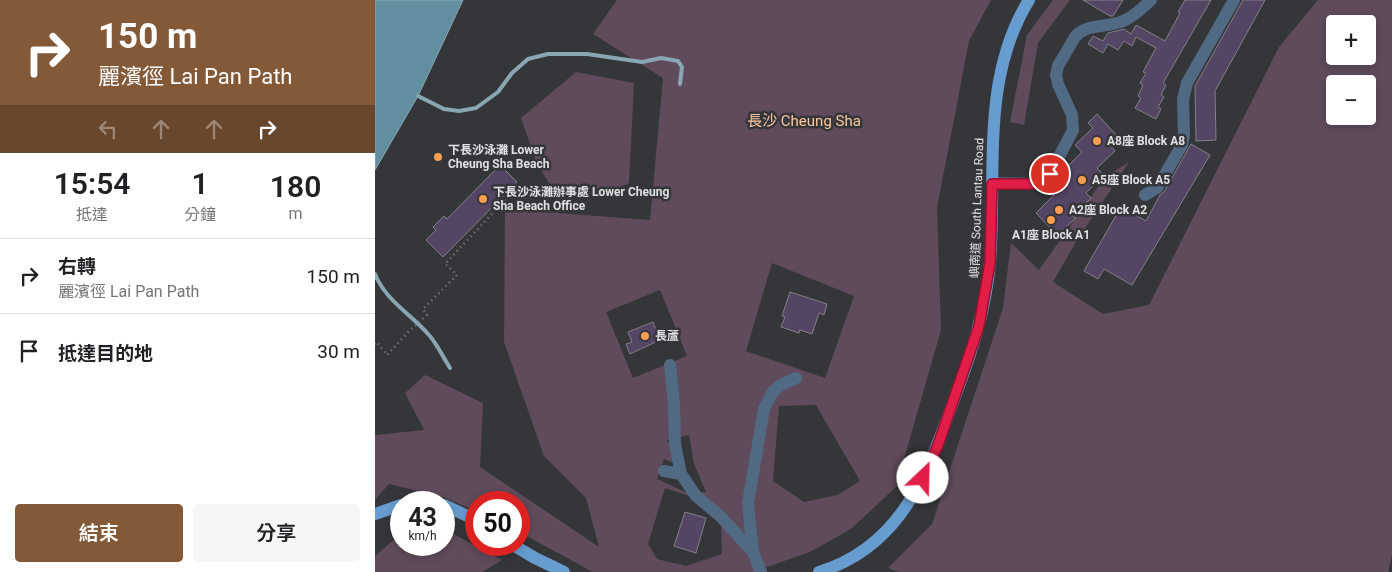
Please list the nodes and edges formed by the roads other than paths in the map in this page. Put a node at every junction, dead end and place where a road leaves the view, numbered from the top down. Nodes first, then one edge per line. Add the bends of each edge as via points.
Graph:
1 (1029, 0) edge
2 (1151, 0) edge
3 (1234, 0) edge
4 (992, 184) junction
5 (1145, 196) dead end
6 (670, 365) dead end
7 (796, 378) dead end
8 (664, 471) dead end
9 (681, 474) junction
10 (390, 508) edge
11 (375, 514) edge
12 (753, 552) junction
13 (530, 555) edge
14 (564, 572) edge
15 (761, 572) edge
16 (819, 572) edge

1 - 4 main road, 嶼南道 South Lantau Road via 1014,28 999,75
2 - 4 lane via 1124,21 1088,28 1075,37 1056,75 1072,115 1073,130 1046,179 1035,184
3 - 5 lane via 1187,83 1183,99 1182,145 1157,188
4 - 16 main road, 嶼南道 South Lantau Road via 990,263 981,318 927,471 906,507 886,531 849,559
6 - 9 lane via 675,444
7 - 12 lane via 772,393 764,410 748,504
8 - 9 lane
9 - 12 lane via 696,496 720,516
10 - 11 main road
12 - 15 lane
13 - 14 main road

